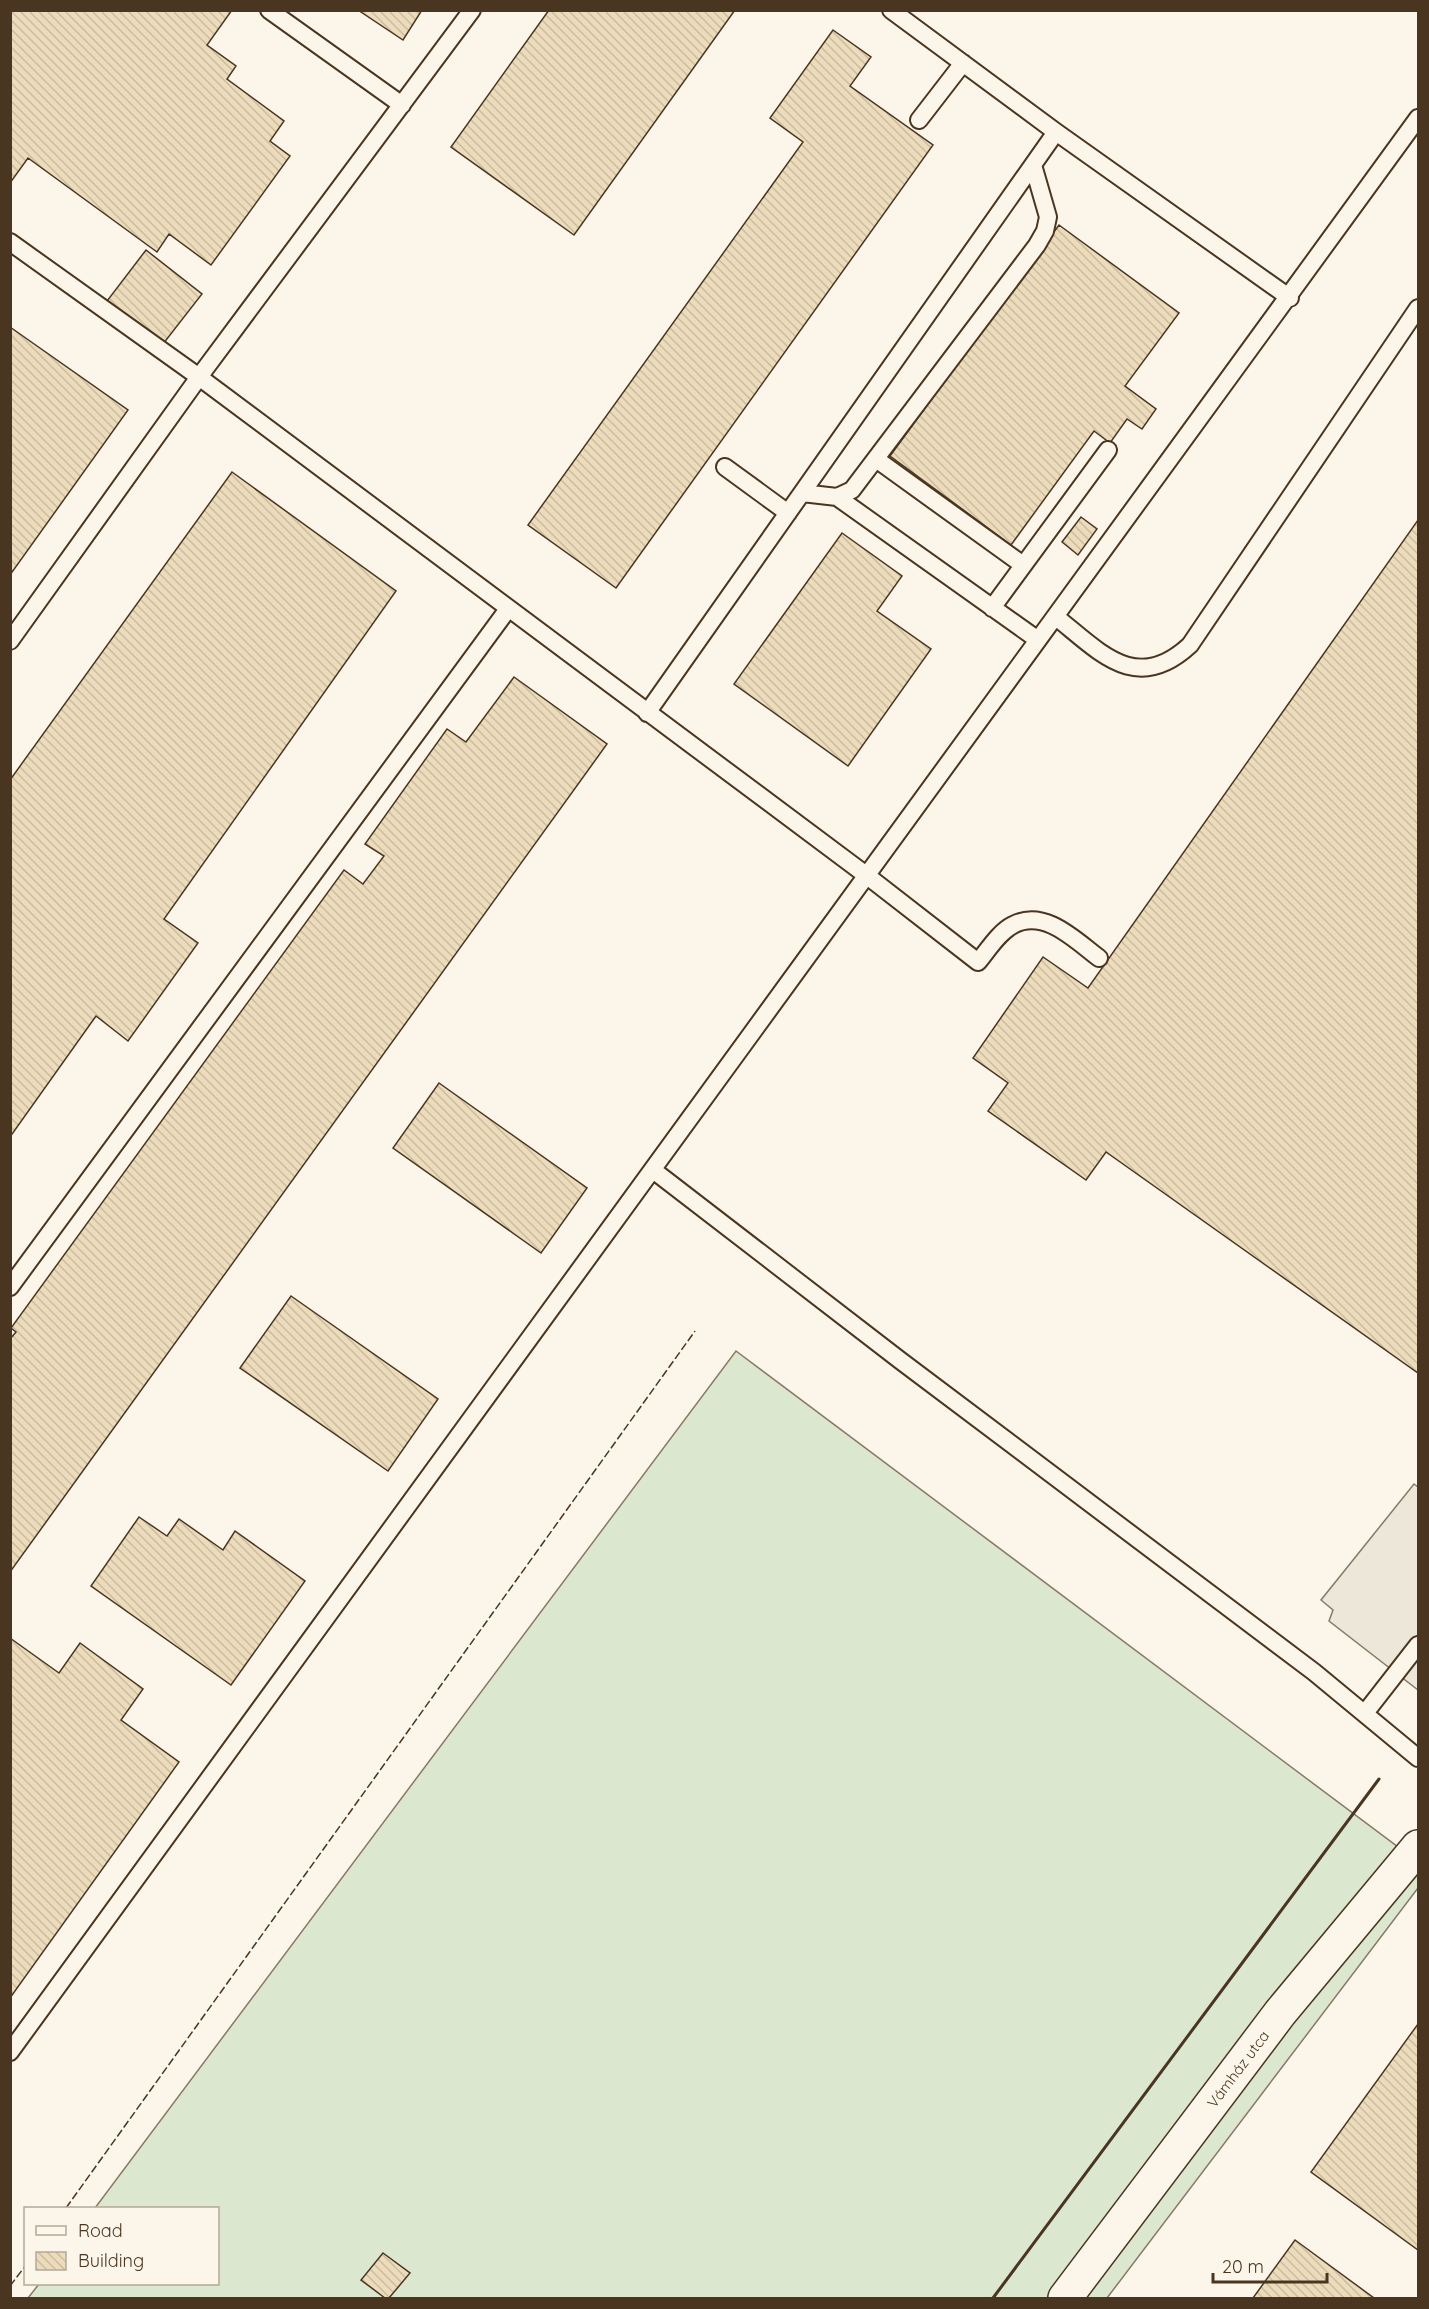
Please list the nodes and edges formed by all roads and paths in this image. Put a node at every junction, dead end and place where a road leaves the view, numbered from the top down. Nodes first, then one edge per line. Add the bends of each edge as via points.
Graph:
1 (268, 10) edge
2 (472, 10) edge
3 (891, 10) edge
4 (963, 63) junction
5 (402, 105) junction
6 (1419, 118) edge
7 (919, 120) dead end
8 (1056, 132) junction
9 (1033, 165) junction
10 (10, 242) edge
11 (1290, 298) junction
12 (1419, 308) edge
13 (199, 376) junction
14 (1108, 450) dead end
15 (876, 459) junction
16 (725, 467) dead end
17 (802, 493) junction
18 (837, 497) junction
19 (788, 513) junction
20 (1023, 565) junction
21 (992, 608) junction
22 (508, 609) junction
23 (1056, 617) junction
24 (1038, 640) junction
25 (10, 641) edge
26 (647, 713) junction
27 (866, 875) junction
28 (1099, 958) dead end
29 (653, 1170) junction
30 (10, 1287) edge
31 (1419, 1646) edge
32 (1365, 1713) junction
33 (1419, 1758) edge
34 (1419, 1847) edge
35 (10, 2052) edge
36 (1065, 2298) edge

1 - 5 lane
2 - 5 lane
3 - 4 lane
4 - 7 lane
4 - 8 lane
5 - 13 lane
6 - 11 lane
8 - 9 lane
8 - 11 lane
9 - 15 lane via 1048,217 1045,231
9 - 17 lane
10 - 13 lane
11 - 23 lane
12 - 23 lane via 1190,645 1179,655 1158,665 1129,667 1100,652
13 - 22 lane
13 - 25 lane
14 - 20 lane
15 - 18 lane via 852,490
15 - 20 lane
16 - 19 lane
17 - 18 lane
17 - 19 lane
18 - 21 lane
19 - 26 lane
20 - 21 lane
21 - 24 lane
22 - 26 lane
22 - 30 lane
23 - 24 lane
24 - 27 lane
26 - 27 lane
27 - 28 lane via 978,962 1003,933 1023,921 1053,924
27 - 29 lane
29 - 32 lane
29 - 35 lane
31 - 32 lane
32 - 33 lane
34 - 36 street, Vámház utca via 1280,2013

